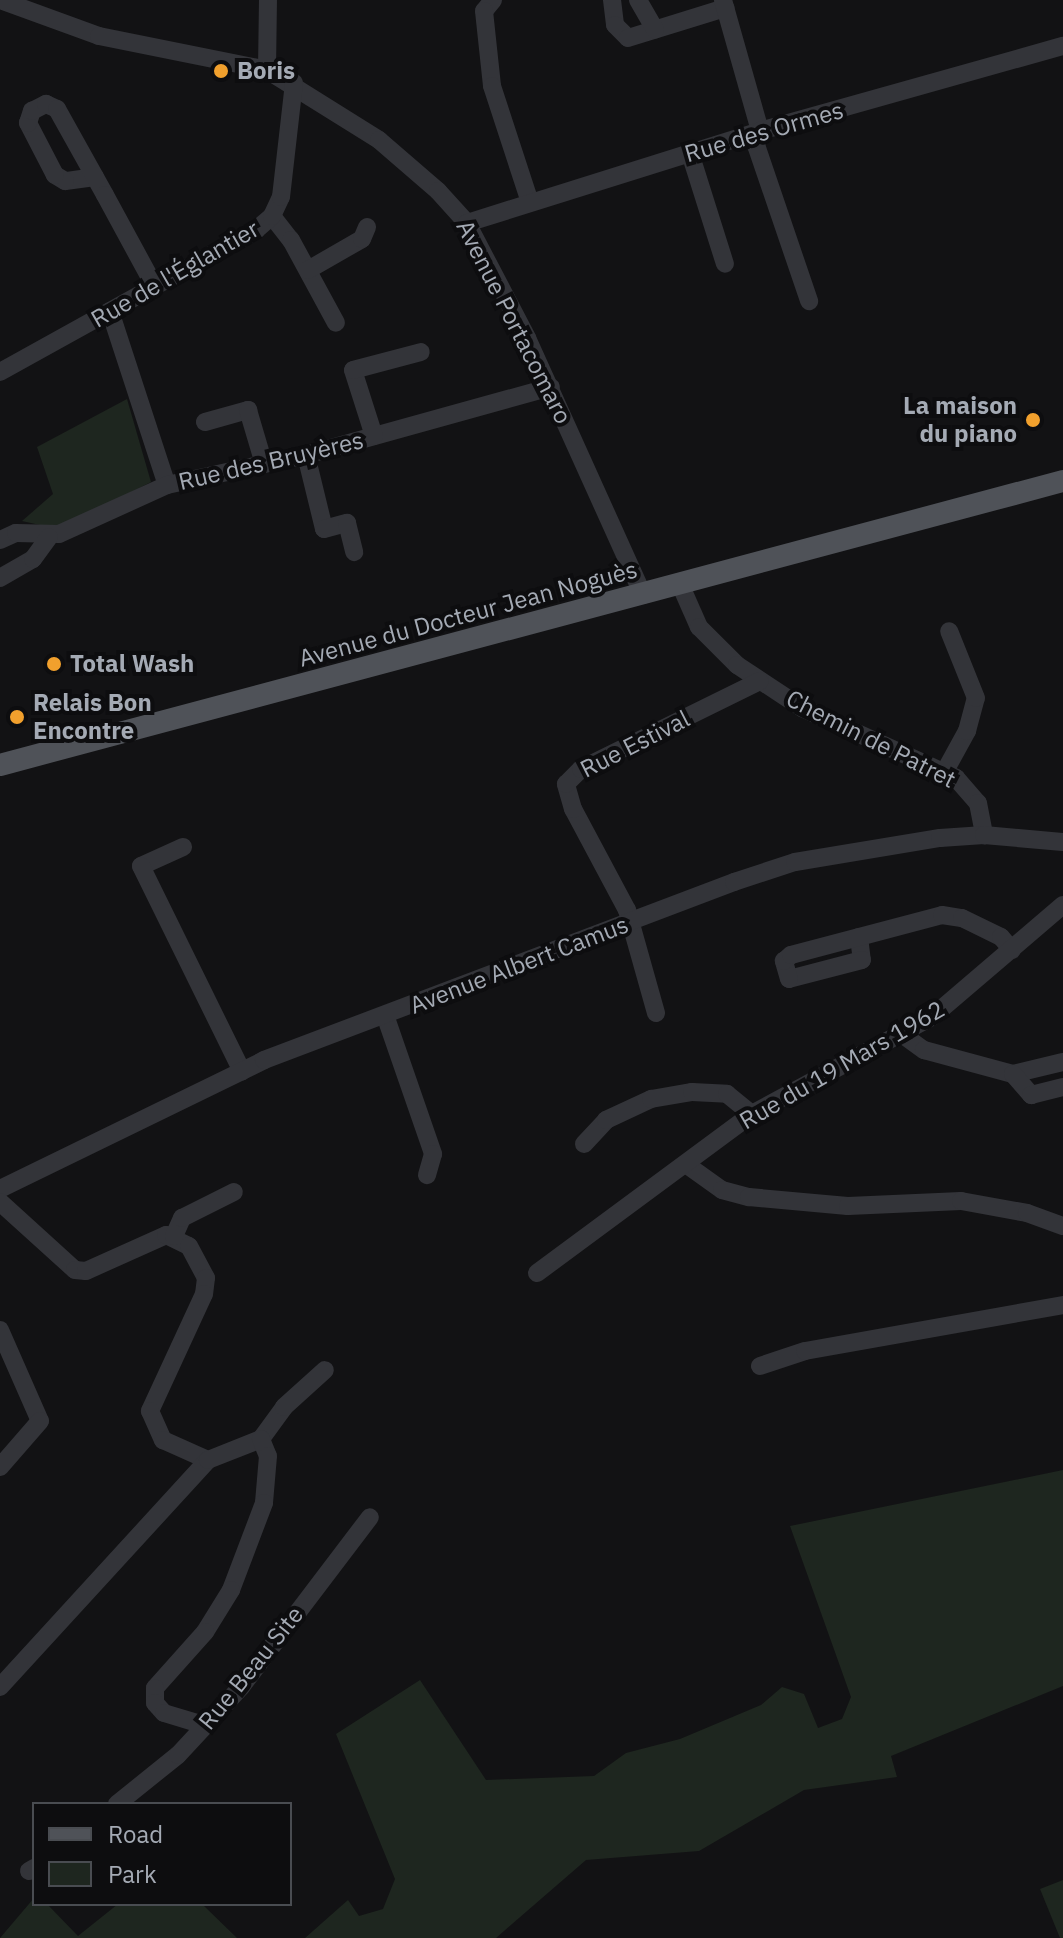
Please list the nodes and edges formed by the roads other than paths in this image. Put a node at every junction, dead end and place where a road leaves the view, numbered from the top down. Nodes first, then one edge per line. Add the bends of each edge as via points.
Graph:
1 (0, 0) edge
2 (268, 0) edge
3 (493, 0) edge
4 (612, 0) edge
5 (638, 0) edge
6 (724, 4) edge
7 (655, 30) junction
8 (1063, 46) edge
9 (267, 70) junction
10 (294, 83) junction
11 (760, 131) junction
12 (690, 153) junction
13 (95, 177) dead end
14 (530, 202) junction
15 (272, 216) junction
16 (467, 223) junction
17 (367, 227) dead end
18 (725, 264) dead end
19 (308, 270) junction
20 (155, 287) junction
21 (809, 301) dead end
22 (110, 311) junction
23 (336, 323) dead end
24 (421, 352) dead end
25 (0, 372) edge
26 (551, 387) junction
27 (205, 422) dead end
28 (374, 436) junction
29 (306, 455) junction
30 (264, 464) junction
31 (1062, 482) edge
32 (167, 485) junction
33 (49, 537) junction
34 (0, 540) edge
35 (354, 552) dead end
36 (0, 578) edge
37 (680, 584) junction
38 (643, 595) junction
39 (949, 631) dead end
40 (760, 681) junction
41 (0, 765) edge
42 (945, 771) junction
43 (984, 835) junction
44 (1063, 842) edge
45 (183, 847) dead end
46 (1063, 905) edge
47 (629, 923) junction
48 (859, 937) dead end
49 (1012, 950) junction
50 (656, 1013) dead end
51 (385, 1015) junction
52 (903, 1035) junction
53 (1063, 1062) edge
54 (242, 1071) junction
55 (1013, 1074) junction
56 (1063, 1087) edge
57 (752, 1114) junction
58 (584, 1144) dead end
59 (687, 1165) junction
60 (427, 1175) dead end
61 (0, 1189) edge
62 (234, 1192) dead end
63 (0, 1202) edge
64 (1063, 1226) edge
65 (174, 1236) junction
66 (537, 1273) dead end
67 (1063, 1305) edge
68 (0, 1330) edge
69 (760, 1366) dead end
70 (325, 1370) dead end
71 (260, 1440) junction
72 (208, 1460) junction
73 (0, 1467) edge
74 (370, 1517) dead end
75 (0, 1687) edge
76 (204, 1725) junction
77 (119, 1802) edge

1 - 9 street, Avenue Portacomaro via 99,36
2 - 9 street
3 - 14 street via 484,11 492,86
4 - 7 street via 615,25 628,38
5 - 7 street
6 - 7 street
6 - 11 street
8 - 11 street, Rue des Ormes
9 - 10 street, Avenue Portacomaro
10 - 15 street, Rue de l'Églantier via 281,197
10 - 16 street, Avenue Portacomaro via 379,140
11 - 12 street, Rue des Ormes
11 - 21 street via 756,145
12 - 14 street, Rue des Ormes
12 - 18 street
13 - 20 street
14 - 16 street, Rue des Ormes
15 - 19 street
15 - 20 street, Rue de l'Églantier
16 - 26 street, Avenue Portacomaro
17 - 19 street via 362,239
19 - 23 street
20 - 22 street, Rue de l'Églantier
22 - 25 street, Rue de l'Églantier
22 - 32 street, Rue des Bruyères
24 - 28 street via 353,370
26 - 28 street, Rue des Bruyères
26 - 38 street, Avenue Portacomaro
27 - 30 street via 248,410
28 - 29 street, Rue des Bruyères
29 - 30 street, Rue des Bruyères
29 - 35 street via 324,529 347,523
30 - 32 street, Rue des Bruyères
31 - 37 main road, Avenue du Docteur Jean Noguès via 982,508 950,511
32 - 33 street
33 - 34 street via 16,533
33 - 36 street via 33,559
37 - 38 main road, Avenue du Docteur Jean Noguès
37 - 40 street, Chemin de Patret via 699,627
38 - 41 main road, Avenue du Docteur Jean Noguès
39 - 42 street via 976,698 967,731
40 - 42 street, Chemin de Patret via 802,708
40 - 47 street, Rue Estival via 567,781 565,790
42 - 43 street, Chemin de Patret via 978,803
43 - 44 street, Avenue Albert Camus
43 - 47 street, Avenue Albert Camus via 860,848 795,862
45 - 54 street via 141,866
46 - 49 street, Rue du 19 Mars 1962
47 - 50 street
47 - 51 street, Avenue Albert Camus
48 - 49 street via 950,915 1001,937
49 - 52 street, Rue du 19 Mars 1962
51 - 54 street, Avenue Albert Camus
51 - 60 street via 433,1154
52 - 55 street via 924,1050
52 - 57 street, Rue du 19 Mars 1962
53 - 55 street
54 - 61 street, Avenue Albert Camus
55 - 56 street via 1031,1095
57 - 58 street via 727,1094 692,1092 651,1099 606,1120
57 - 59 street, Rue du 19 Mars 1962
59 - 64 street via 722,1190 749,1197 848,1206 961,1201 1027,1213
59 - 66 street, Rue du 19 Mars 1962
62 - 65 street via 182,1218
63 - 65 street via 75,1270 86,1271 159,1237
65 - 72 street via 199,1260 204,1294 150,1411 163,1440
67 - 69 street via 805,1351
68 - 73 street via 40,1421
70 - 71 street via 284,1407
71 - 72 street
71 - 76 street via 264,1503 231,1590 205,1632 155,1688 155,1703 164,1713
72 - 75 street
74 - 76 street, Rue Beau Site via 241,1687
76 - 77 street, Rue Beau Site via 178,1755

